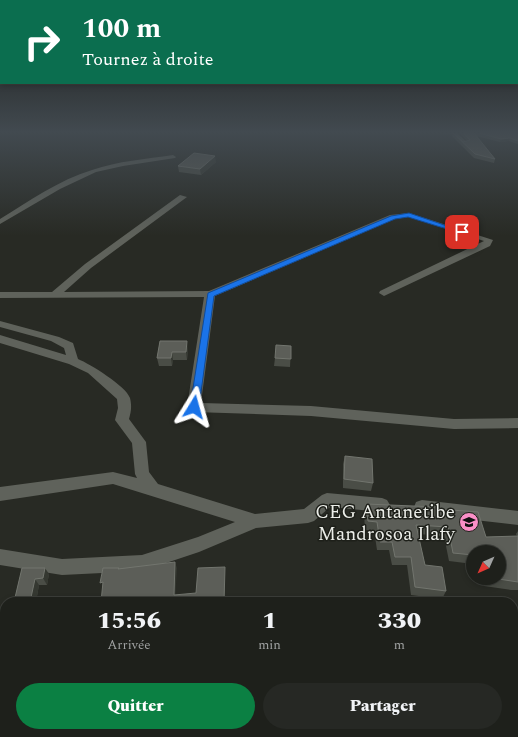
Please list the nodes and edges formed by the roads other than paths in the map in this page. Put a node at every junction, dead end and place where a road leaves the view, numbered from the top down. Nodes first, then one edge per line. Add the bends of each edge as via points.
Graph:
1 (112, 167) edge
2 (183, 197) dead end
3 (0, 222) edge
4 (384, 293) dead end
5 (210, 294) junction
6 (0, 295) edge
7 (54, 295) junction
8 (0, 324) edge
9 (0, 339) edge
10 (72, 361) junction
11 (518, 423) edge
12 (153, 489) junction
13 (0, 494) edge
14 (518, 518) edge
15 (255, 522) junction
16 (0, 557) edge

1 - 3 street via 94,171 56,188
2 - 7 street via 88,266
4 - 5 street via 486,244 489,240 409,215 393,217
5 - 7 street
5 - 11 street via 194,407 311,412 454,424
6 - 7 street
8 - 10 street via 55,339 68,346
9 - 10 street
10 - 12 street via 92,370 123,396 125,408 122,420 139,442 142,474
12 - 13 street via 112,478
12 - 15 street
14 - 15 street via 438,507 327,500 308,516
15 - 16 street via 142,563 62,567

